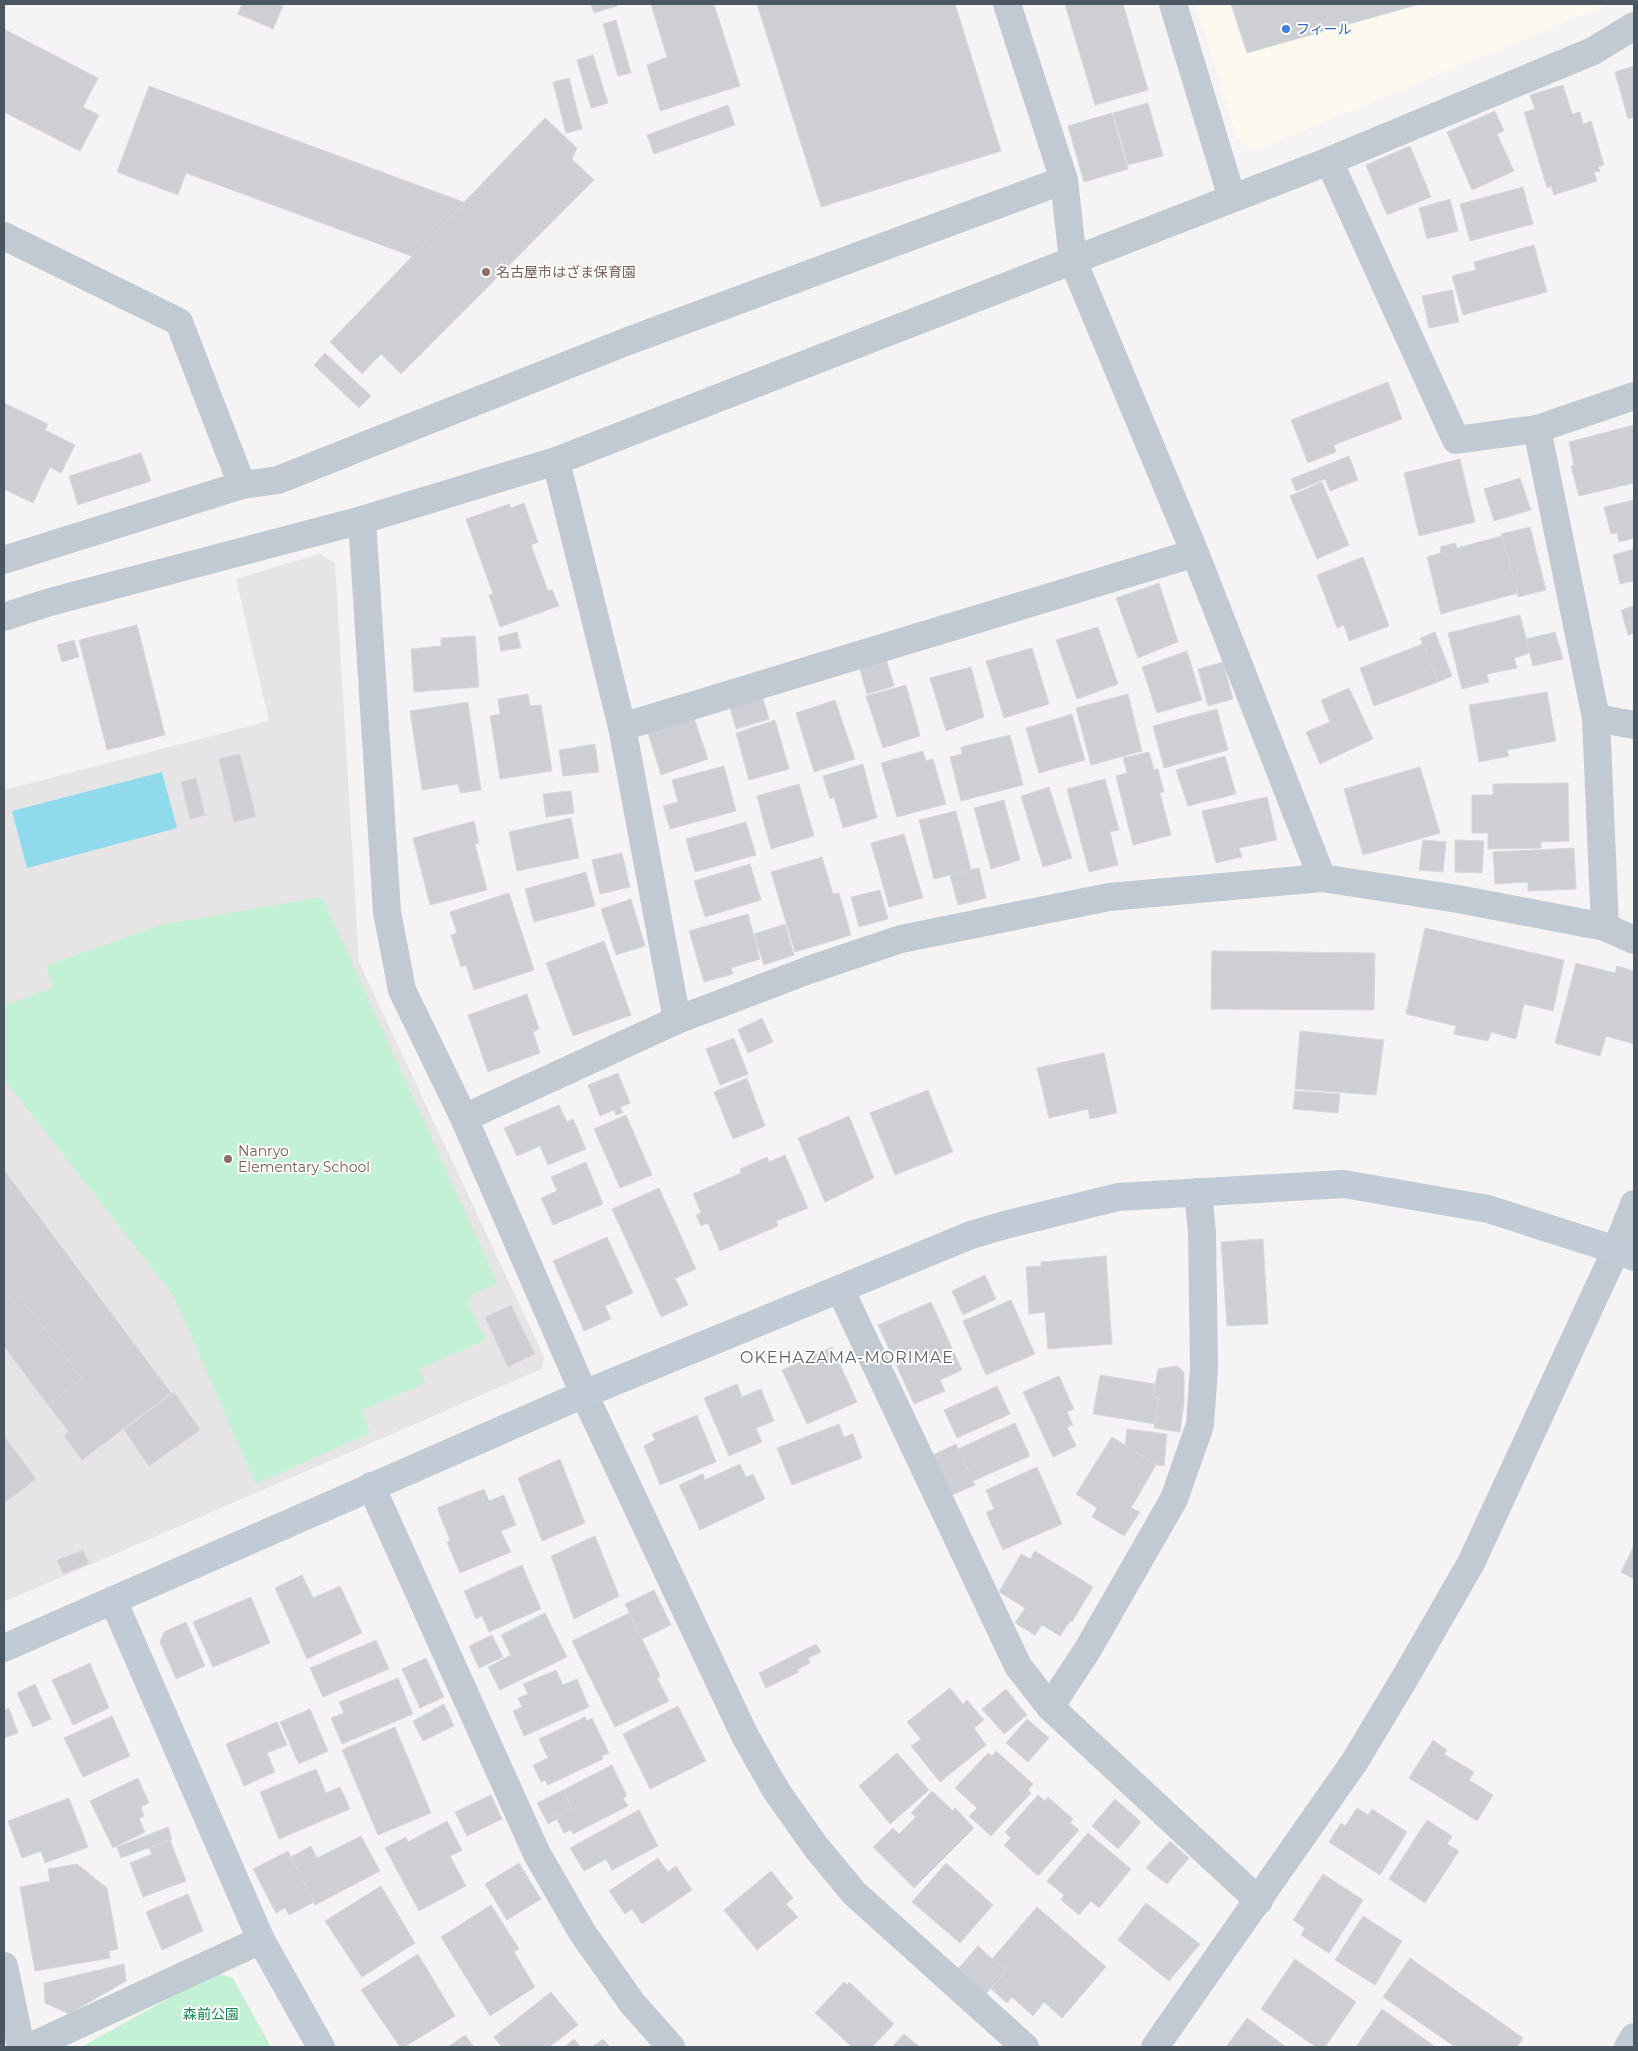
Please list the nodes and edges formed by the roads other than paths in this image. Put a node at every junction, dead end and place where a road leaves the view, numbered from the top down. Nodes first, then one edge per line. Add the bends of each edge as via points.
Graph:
1 (1007, 4) edge
2 (1173, 4) edge
3 (1634, 26) edge
4 (1329, 161) junction
5 (1064, 180) junction
6 (1232, 198) junction
7 (4, 236) edge
8 (1074, 261) junction
9 (1634, 396) edge
10 (1537, 429) junction
11 (556, 461) junction
12 (242, 485) junction
13 (362, 520) junction
14 (1195, 553) junction
15 (4, 560) edge
16 (4, 617) edge
17 (1596, 718) junction
18 (1634, 725) edge
19 (622, 727) junction
20 (1322, 878) junction
21 (1605, 927) junction
22 (1634, 940) edge
23 (676, 1020) junction
24 (464, 1118) junction
25 (1198, 1192) junction
26 (1634, 1204) edge
27 (1625, 1253) edge
28 (840, 1289) junction
29 (584, 1394) junction
30 (371, 1486) junction
31 (113, 1600) junction
32 (4, 1648) edge
33 (1050, 1707) junction
34 (1259, 1900) junction
35 (261, 1940) junction
36 (4, 1966) edge
37 (1634, 2037) edge
38 (21, 2047) edge
39 (30, 2047) edge
40 (321, 2047) edge
41 (671, 2047) edge
42 (1025, 2047) edge
43 (1155, 2047) edge
44 (1628, 2047) edge

1 - 5 street
2 - 6 street
3 - 4 street via 1593,50
4 - 6 street
4 - 10 street via 1456,440
5 - 8 street
5 - 12 street via 628,341 278,480
6 - 8 street
7 - 12 street via 179,322
8 - 11 street
8 - 14 street
9 - 10 street
10 - 17 street
11 - 13 street
11 - 19 street
12 - 15 street
13 - 16 street
13 - 24 street via 387,912 402,990
14 - 19 street
14 - 20 street
17 - 18 street
17 - 21 street
19 - 23 street
20 - 21 street via 1458,899
20 - 23 street via 1109,897 901,939
21 - 22 street
23 - 24 street
24 - 29 street
25 - 27 street via 1344,1184 1488,1209
25 - 28 street via 1118,1197 1005,1225 971,1235
25 - 33 street via 1202,1232 1204,1367 1200,1425 1174,1499 1088,1649
26 - 27 street
27 - 34 street via 1471,1563 1355,1761
28 - 29 street
28 - 33 street via 1018,1666
29 - 30 street
29 - 42 street via 745,1736 777,1792 854,1893
30 - 31 street
30 - 41 street via 537,1854 582,1932 632,2003
31 - 32 street
31 - 35 street
33 - 34 street
34 - 43 street
35 - 39 street
35 - 40 street
36 - 38 street
37 - 44 street

